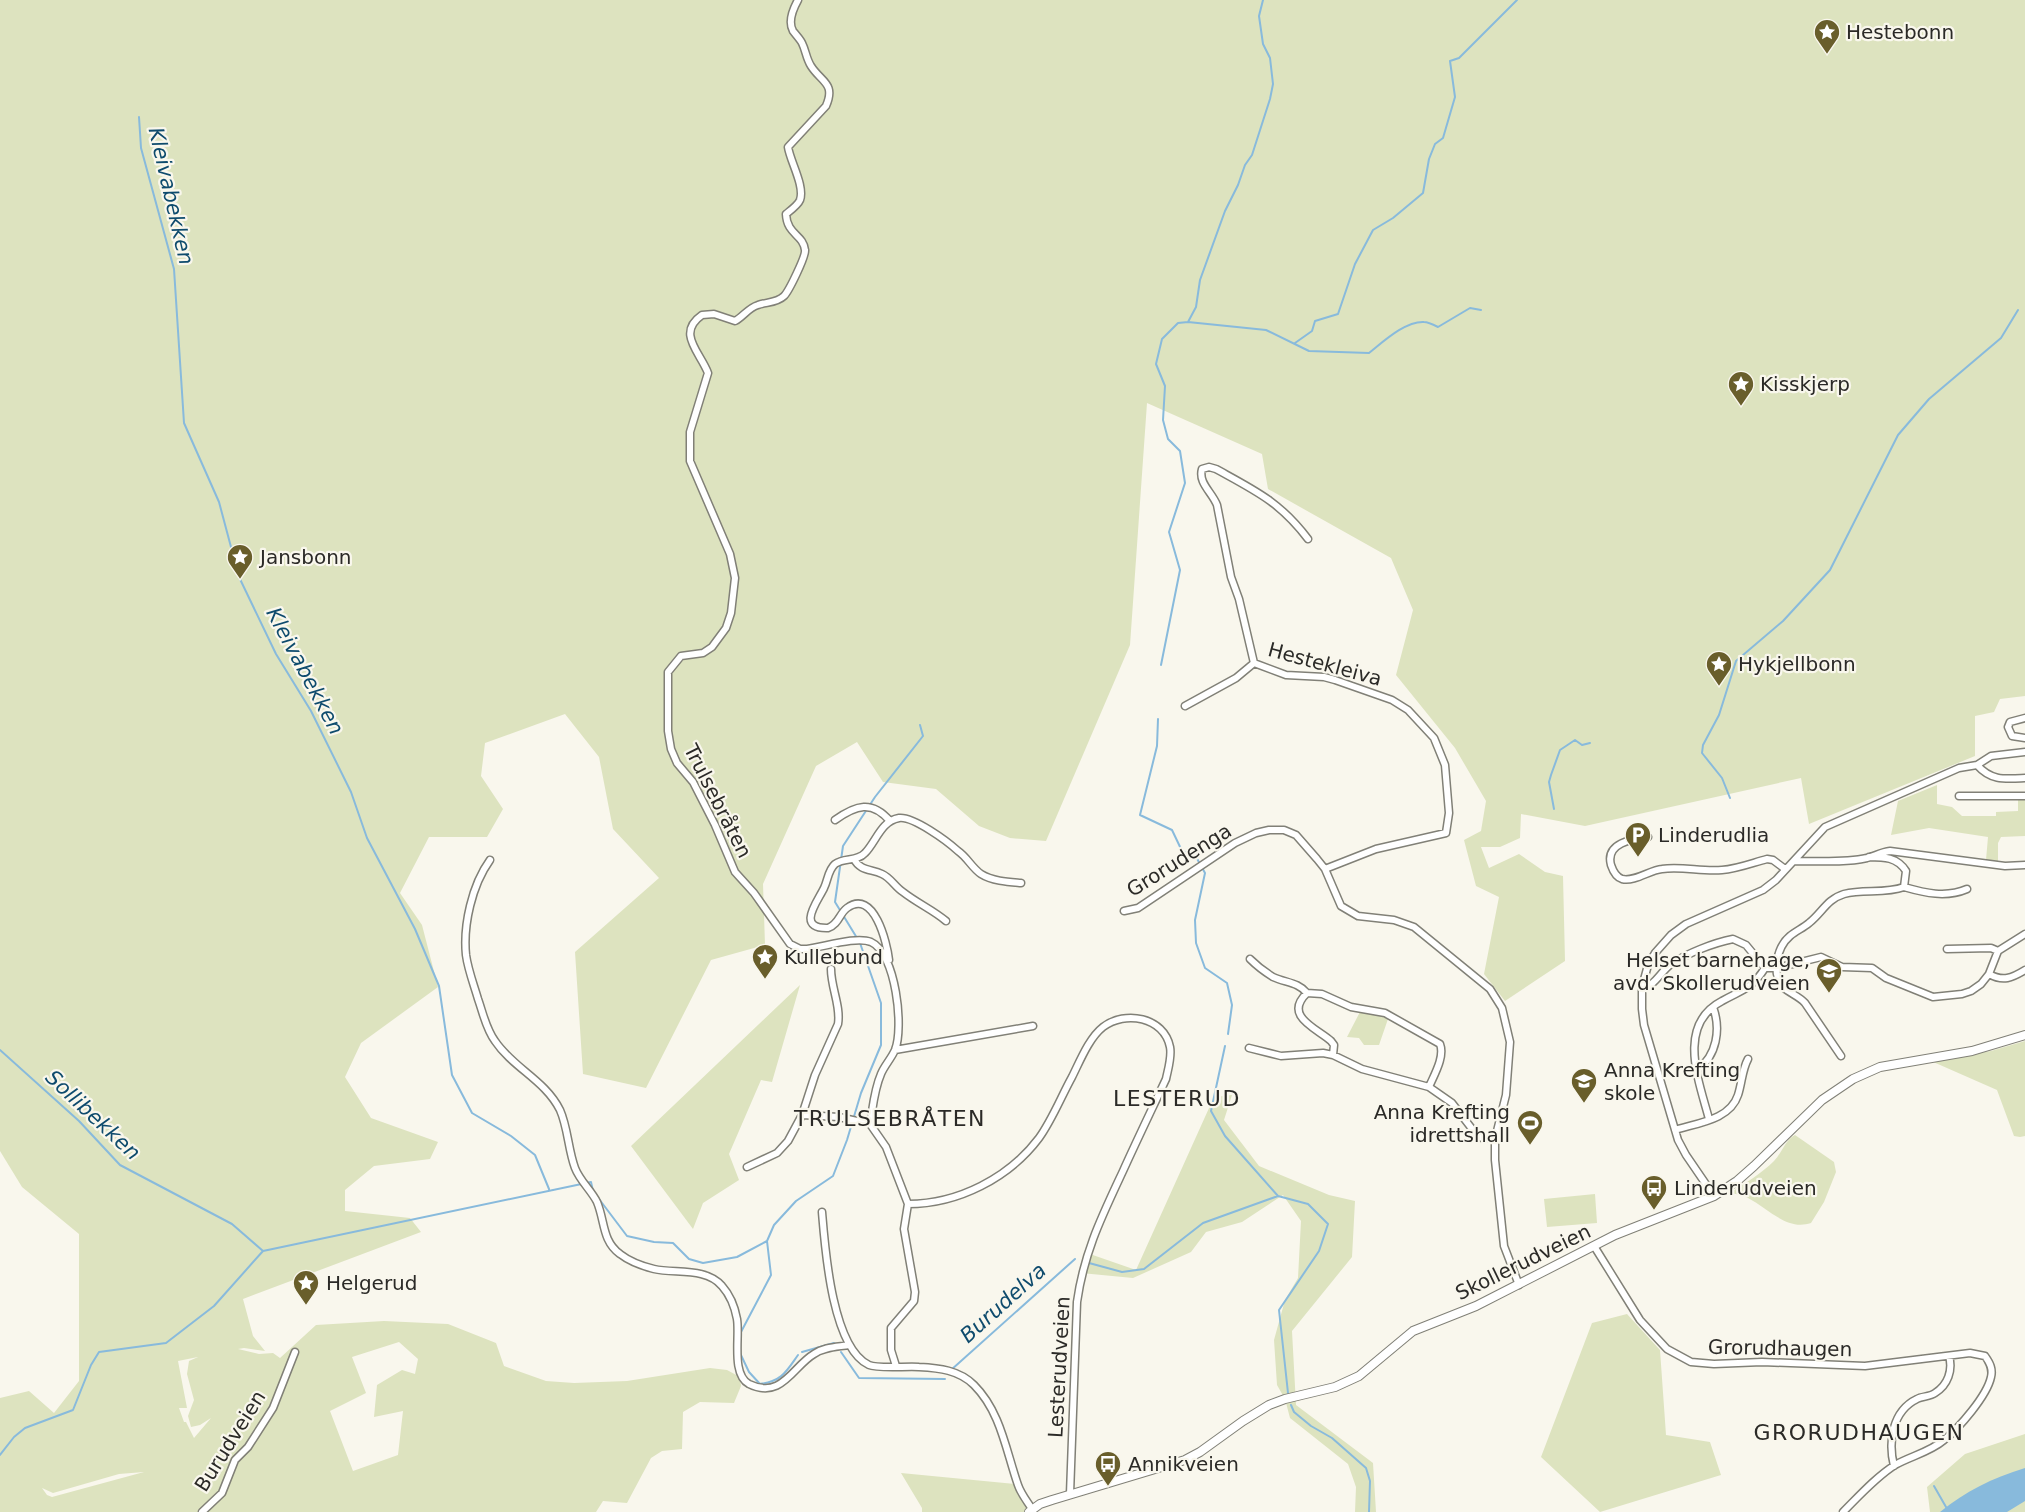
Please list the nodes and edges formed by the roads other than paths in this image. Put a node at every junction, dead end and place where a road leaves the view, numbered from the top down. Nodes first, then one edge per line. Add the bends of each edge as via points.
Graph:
1 (798, 0) edge
2 (1308, 539) dead end
3 (1254, 663) junction
4 (1185, 706) dead end
5 (2025, 717) edge
6 (2025, 738) edge
7 (2025, 752) edge
8 (1977, 765) junction
9 (2025, 778) edge
10 (1959, 796) dead end
11 (2025, 796) edge
12 (835, 820) dead end
13 (890, 821) junction
14 (1648, 837) dead end
15 (1869, 857) junction
16 (854, 859) junction
17 (490, 860) dead end
18 (1794, 861) junction
19 (2025, 866) edge
20 (1324, 869) junction
21 (1785, 869) junction
22 (1021, 883) dead end
23 (1904, 887) junction
24 (1967, 888) dead end
25 (1124, 911) dead end
26 (946, 921) dead end
27 (2025, 934) edge
28 (1947, 949) dead end
29 (1998, 951) junction
30 (1250, 959) dead end
31 (889, 963) junction
32 (1766, 968) junction
33 (1776, 968) junction
34 (831, 969) dead end
35 (2025, 970) edge
36 (1989, 974) junction
37 (1642, 987) junction
38 (1307, 993) junction
39 (1713, 1007) junction
40 (1033, 1026) dead end
41 (2025, 1035) edge
42 (1249, 1047) dead end
43 (895, 1050) junction
44 (1333, 1055) junction
45 (1841, 1056) dead end
46 (1748, 1059) dead end
47 (1697, 1070) junction
48 (1429, 1088) junction
49 (802, 1115) junction
50 (1709, 1119) junction
51 (870, 1124) junction
52 (1675, 1130) junction
53 (1495, 1139) junction
54 (747, 1167) dead end
55 (1714, 1196) junction
56 (908, 1204) junction
57 (822, 1212) dead end
58 (1594, 1246) junction
59 (1519, 1285) junction
60 (849, 1345) junction
61 (295, 1352) dead end
62 (1949, 1356) junction
63 (896, 1366) junction
64 (1894, 1466) junction
65 (1070, 1494) junction
66 (1030, 1510) edge
67 (202, 1512) edge
68 (1843, 1512) edge

1 - 31 street, Trulsebråten via 790,21 792,29 812,68 829,89 826,106 788,147 801,197 786,214 786,221 802,241 804,256 787,292 779,300 758,305 735,321 714,314 702,315 690,327 691,342 708,378 694,412 690,461 730,554 735,578 726,628 711,647 703,653 681,656 668,672 668,731 677,763 693,782 735,872 790,944 807,950 871,942
2 - 3 street, Hestekleiva via 1271,500 1216,469 1202,469 1202,482 1217,505
3 - 4 street, Hestekleiva via 1236,678
3 - 20 street, Hestekleiva via 1286,675 1335,680 1402,704 1434,738 1440,751 1447,783 1446,833 1376,849
5 - 6 street via 2010,722 2008,727 2012,736
7 - 8 street via 1991,756
8 - 9 street via 2000,780
8 - 18 street via 1959,768 1838,820 1825,827
10 - 11 street
12 - 13 street via 869,807 877,808
13 - 16 street via 867,852
13 - 22 street via 911,820 958,850 981,874
14 - 21 street via 1615,846 1610,860 1616,875 1633,878 1664,868 1723,870 1767,859
15 - 18 street via 1820,863
15 - 19 street via 1890,850
15 - 23 street via 1897,861 1906,871
16 - 26 street via 864,870 888,877 900,891
16 - 31 street via 833,867 810,910 811,919 828,928 847,908 864,906 883,929
17 - 60 street via 472,898 466,938 466,956 487,1027 503,1051 555,1101 575,1168 599,1209 611,1245 637,1263 703,1275 723,1287 737,1318 738,1364 748,1383 764,1387 780,1384 814,1353
18 - 21 street
20 - 25 street, Grorudenga via 1296,835 1269,830 1235,843 1138,908
20 - 53 street, Grorudenga via 1341,906 1358,916 1394,920 1413,927 1479,978 1497,998 1506,1022 1510,1058
21 - 37 street via 1763,890 1671,934 1648,965
23 - 24 street via 1940,895
23 - 33 street via 1852,892 1827,902 1808,925 1784,942
27 - 29 street
28 - 29 street
29 - 36 street
30 - 38 street via 1266,973 1296,984
31 - 43 street via 898,1012
32 - 33 street
32 - 37 street via 1746,945 1733,939 1673,963 1649,987
32 - 39 street via 1754,984
33 - 36 street via 1821,957 1842,967 1872,968 1886,978 1934,997 1971,991
33 - 45 street via 1781,984 1805,1003
34 - 49 street via 838,1024
35 - 36 street via 2009,978
37 - 52 street via 1644,1025
38 - 44 street via 1301,999 1299,1012 1302,1019 1331,1041
38 - 48 street via 1385,1013 1440,1044 1440,1059
39 - 47 street via 1697,1027 1693,1049
39 - 47 street via 1715,1040 1708,1061
40 - 43 street
41 - 55 street, Skollerudveien via 1972,1051 1887,1065 1852,1079 1822,1100 1754,1166
42 - 44 street via 1281,1056
43 - 51 street via 876,1085
44 - 48 street via 1362,1069
46 - 50 street via 1734,1104 1724,1114
47 - 50 street
48 - 53 street via 1452,1103 1476,1134
49 - 51 street
49 - 54 street via 777,1153
50 - 52 street
51 - 56 street via 890,1155
52 - 55 street via 1686,1155
53 - 59 street, Grorudenga via 1502,1232
55 - 58 street, Skollerudveien
56 - 63 street via 904,1229 915,1301 891,1328
56 - 65 street, Lesterudveien via 939,1202 965,1194 1015,1164 1039,1137 1101,1028 1119,1019 1140,1018 1164,1032 1171,1058 1166,1079 1104,1212 1081,1273
57 - 60 street via 829,1278
58 - 59 street, Skollerudveien
58 - 62 street, Grorudhaugen via 1640,1320 1667,1349 1691,1362 1865,1366
59 - 65 street, Skollerudveien via 1413,1331 1368,1370 1346,1383 1269,1405 1185,1460
60 - 63 street via 870,1365
61 - 67 street, Burudveien via 273,1408 235,1461 222,1492
62 - 64 street via 1952,1366 1948,1378 1935,1393 1915,1399 1901,1413 1891,1434
62 - 64 street, Grorudhaugen via 1985,1356 1991,1365 1991,1377 1984,1394 1944,1440
63 - 66 street via 950,1371 977,1389 997,1420 1018,1488
64 - 68 street, Grorudhaugen
65 - 66 street, Skollerudveien

